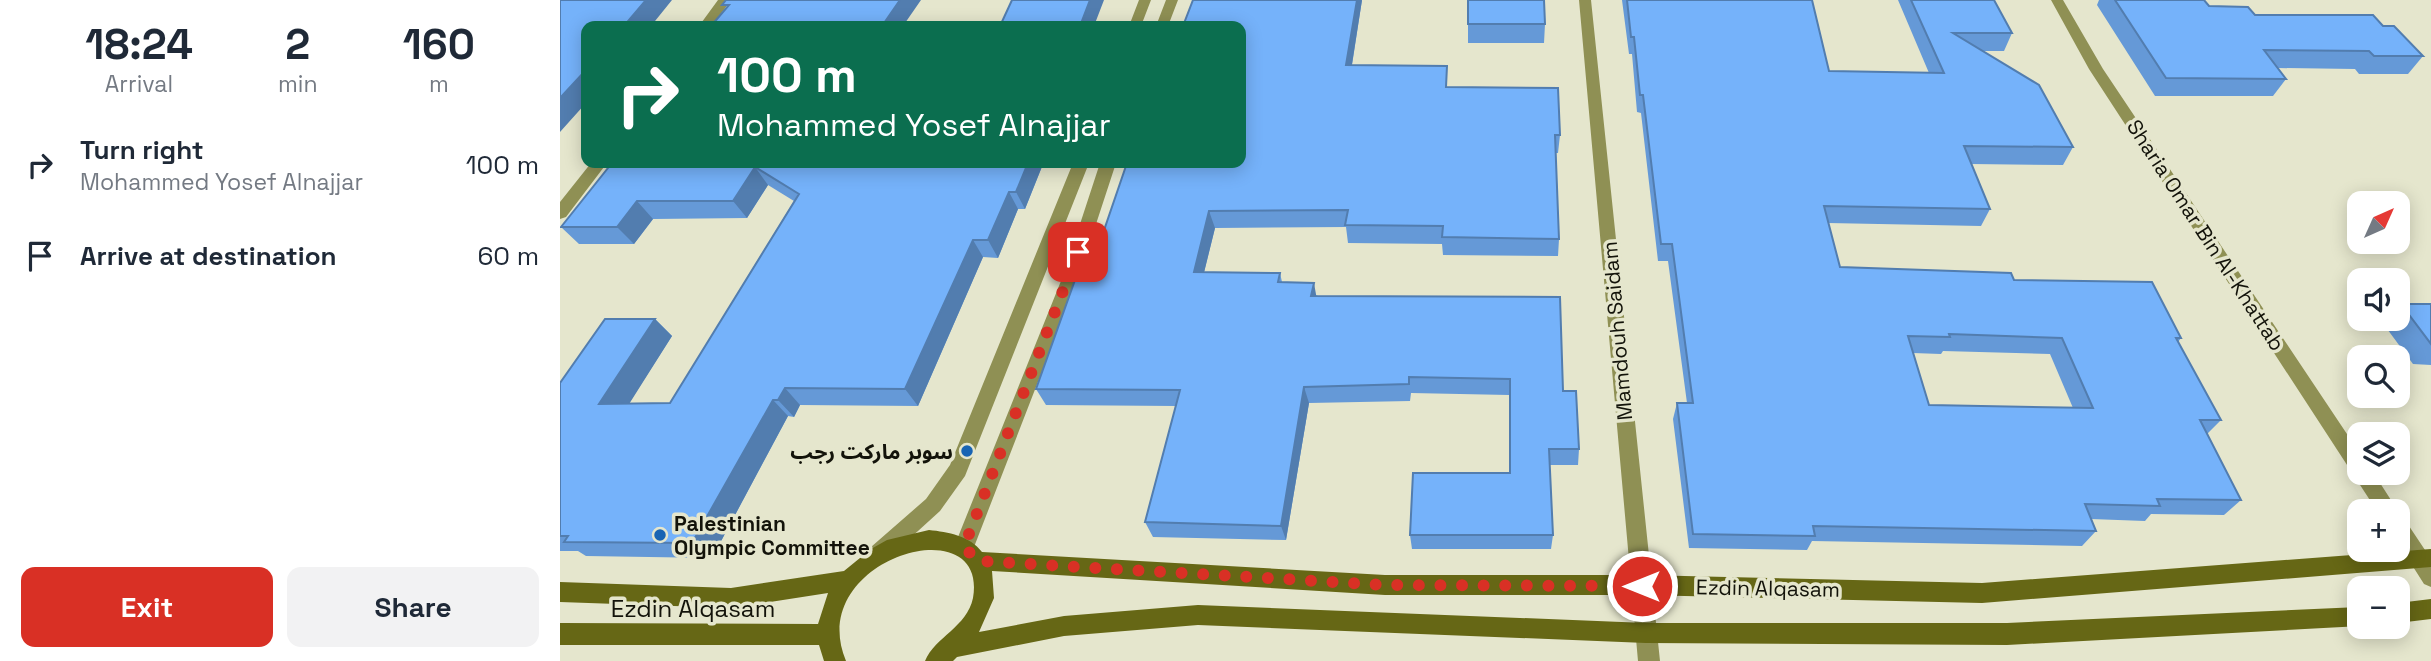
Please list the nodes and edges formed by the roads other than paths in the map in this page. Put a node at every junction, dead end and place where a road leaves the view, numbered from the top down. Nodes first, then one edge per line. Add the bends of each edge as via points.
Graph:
1 (725, 0) edge
2 (1145, 0) edge
3 (1172, 0) edge
4 (1586, 0) edge
5 (2057, 0) edge
6 (709, 21) edge
7 (1137, 21) edge
8 (1164, 21) edge
9 (595, 168) edge
10 (1079, 168) edge
11 (1106, 168) edge
12 (560, 213) edge
13 (2347, 450) edge
14 (2410, 542) edge
15 (971, 554) junction
16 (870, 561) junction
17 (2427, 565) edge
18 (848, 580) junction
19 (1642, 586) junction
20 (560, 592) edge
21 (2431, 609) edge
22 (2410, 612) edge
23 (2347, 618) edge
24 (1646, 633) junction
25 (560, 634) edge
26 (827, 635) junction
27 (951, 654) edge
28 (835, 661) edge
29 (936, 661) edge
30 (1649, 661) edge

1 - 6 street
2 - 7 street
3 - 8 street
4 - 19 street, Mamdouh Saidam
5 - 13 street, Sharia Omar Bin Al-Khattab via 2096,69
9 - 12 street
10 - 16 street via 958,470 933,505
11 - 15 street
14 - 17 street
15 - 16 main road, Ezdin Alqasam via 943,540 919,540
15 - 19 main road, Ezdin Alqasam via 1385,585
15 - 27 main road via 984,580 983,602
16 - 18 main road, Ezdin Alqasam
17 - 19 main road, Ezdin Alqasam via 1982,593
18 - 20 main road via 731,598
18 - 26 main road, Ezdin Alqasam via 833,603
19 - 24 street, Mamdouh Saidam
21 - 22 main road
23 - 24 main road via 2007,634
24 - 27 main road via 1198,615 1064,626
24 - 30 street, Mamdouh Saidam
25 - 26 main road, Ezdin Alqasam
26 - 28 main road, Ezdin Alqasam
27 - 29 main road

